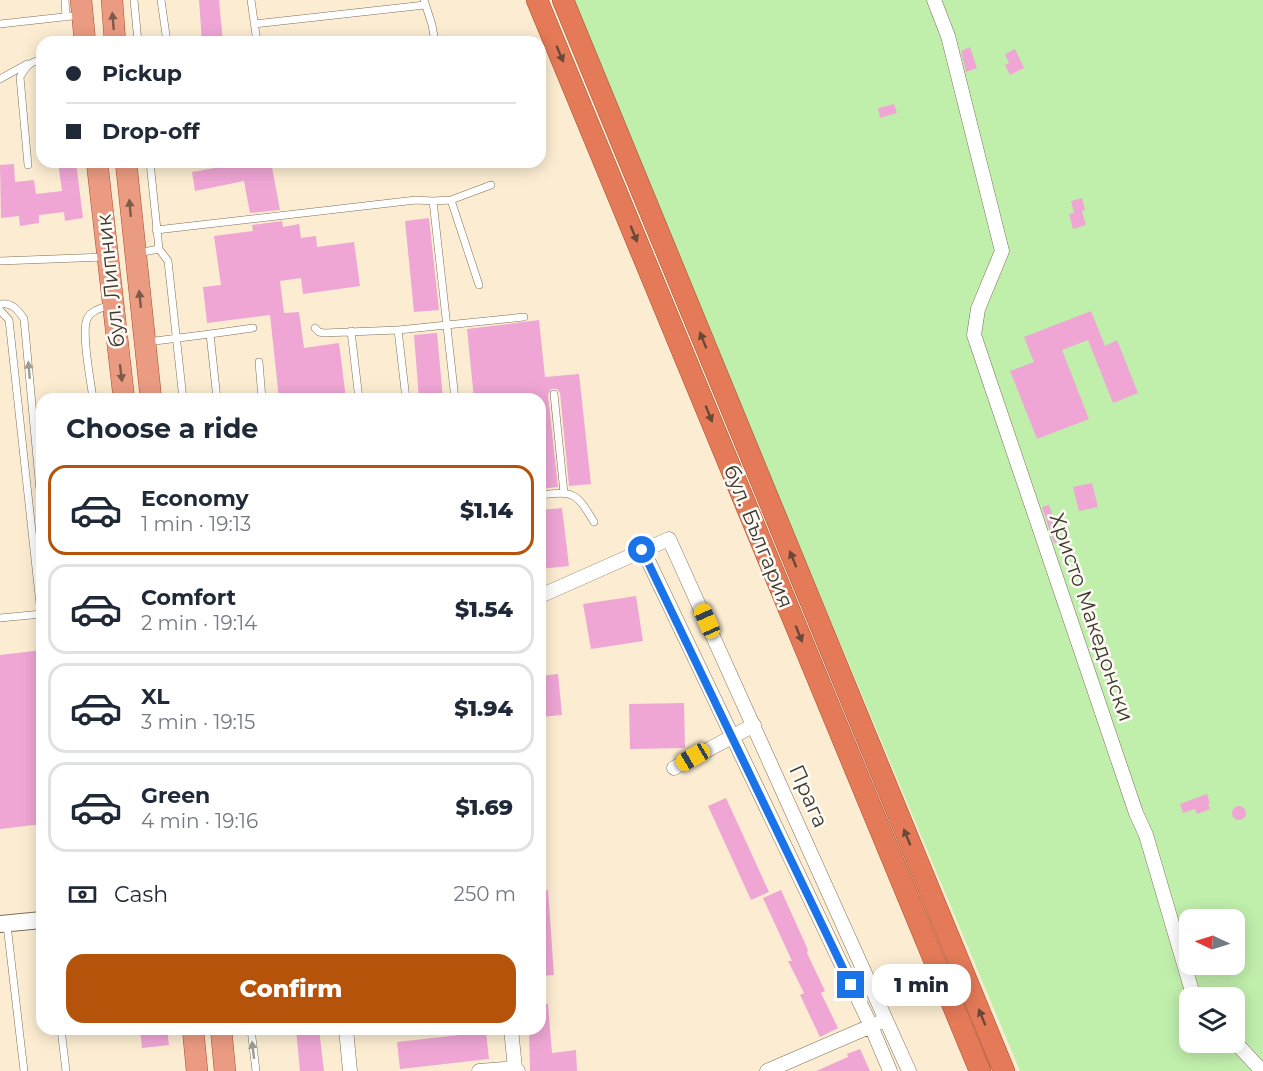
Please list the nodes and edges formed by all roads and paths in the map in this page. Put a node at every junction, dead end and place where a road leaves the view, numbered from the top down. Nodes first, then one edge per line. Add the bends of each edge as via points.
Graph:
1 (65, 0) edge
2 (112, 0) edge
3 (134, 0) edge
4 (162, 0) edge
5 (251, 0) edge
6 (537, 0) edge
7 (563, 0) edge
8 (934, 0) edge
9 (424, 3) edge
10 (77, 10) edge
11 (0, 24) edge
12 (254, 24) junction
13 (84, 36) edge
14 (115, 36) edge
15 (137, 36) edge
16 (166, 36) edge
17 (256, 36) edge
18 (434, 36) edge
19 (34, 61) joint
20 (0, 79) edge
21 (28, 165) dead end
22 (99, 168) edge
23 (127, 168) edge
24 (151, 168) edge
25 (491, 185) dead end
26 (451, 200) junction
27 (433, 201) junction
28 (156, 230) junction
29 (159, 249) junction
30 (135, 254) junction
31 (108, 257) junction
32 (0, 261) edge
33 (479, 285) dead end
34 (0, 304) edge
35 (113, 304) junction
36 (0, 310) edge
37 (524, 317) dead end
38 (447, 325) junction
39 (253, 328) dead end
40 (315, 328) dead end
41 (398, 330) junction
42 (351, 331) junction
43 (210, 334) junction
44 (176, 339) junction
45 (145, 342) junction
46 (259, 362) dead end
47 (92, 393) edge
48 (123, 393) edge
49 (150, 393) edge
50 (182, 393) edge
51 (216, 393) edge
52 (262, 393) edge
53 (358, 393) edge
54 (405, 393) edge
55 (454, 393) edge
56 (554, 394) dead end
57 (36, 448) edge
58 (564, 492) junction
59 (546, 494) edge
60 (594, 522) dead end
61 (642, 550) junction
62 (36, 561) edge
63 (546, 593) edge
64 (36, 615) edge
65 (0, 618) edge
66 (753, 725) junction
67 (731, 736) junction
68 (674, 768) dead end
69 (36, 921) edge
70 (3, 924) edge
71 (1191, 987) edge
72 (886, 1019) junction
73 (871, 1026) junction
74 (62, 1035) edge
75 (194, 1035) edge
76 (222, 1035) edge
77 (252, 1035) edge
78 (347, 1035) edge
79 (512, 1035) edge
80 (1245, 1053) edge
81 (516, 1069) edge
82 (24, 1071) edge
83 (66, 1071) edge
84 (197, 1071) edge
85 (225, 1071) edge
86 (256, 1071) edge
87 (350, 1071) edge
88 (479, 1071) edge
89 (767, 1071) edge
90 (890, 1071) edge
91 (909, 1071) edge
92 (980, 1071) edge
93 (1004, 1071) edge
94 (1262, 1071) edge

1 - 10 lane
14 -> 2 main road
3 - 15 lane
4 - 16 lane
5 - 12 lane
6 -> 92 highway, бул. България
93 -> 7 highway, бул. България
8 - 71 street, Христо Македонски via 948,36 1002,251 978,309 974,335 1146,835
9 - 12 lane
9 - 18 lane
10 - 11 lane
10 - 13 main road
12 - 17 lane
19 - 20 lane
19 - 21 lane via 20,77
22 - 31 main road, бул. Липник
30 -> 23 main road, бул. Липник
24 - 28 lane
25 - 26 lane
26 - 27 lane
26 - 33 lane
27 - 28 lane
27 - 38 lane
28 - 29 lane
29 - 30 lane
29 - 44 lane via 168,261
30 - 31 main road
45 -> 30 main road, бул. Липник
31 - 32 lane
31 - 35 main road, бул. Липник
57 -> 34 lane via 24,319 17,308
35 - 47 lane via 97,309 86,321
35 -> 48 main road, бул. Липник
36 - 62 lane via 9,320
37 - 38 lane
38 - 41 lane
38 - 55 lane
39 - 43 lane
40 - 42 lane via 324,333
41 - 42 lane
41 - 54 lane
42 - 53 lane
43 - 44 lane
43 - 51 lane
44 - 45 lane
44 - 50 lane
45 - 49 main road, бул. Липник
46 - 52 lane
56 - 58 lane
58 - 59 lane
58 - 60 lane via 581,500
61 - 63 street
61 - 66 street, Прага via 669,539
61 - 67 street
64 - 65 lane
66 - 67 street
66 - 72 street, Прага
67 - 68 street
67 - 73 street
69 - 70 street
70 - 82 lane
72 - 73 street
72 - 91 street, Прага
73 - 89 street
73 - 90 street
74 - 83 lane
75 - 84 main road
76 - 85 main road
86 -> 77 lane
78 - 87 street
79 - 81 street
80 - 94 street
81 - 88 street

